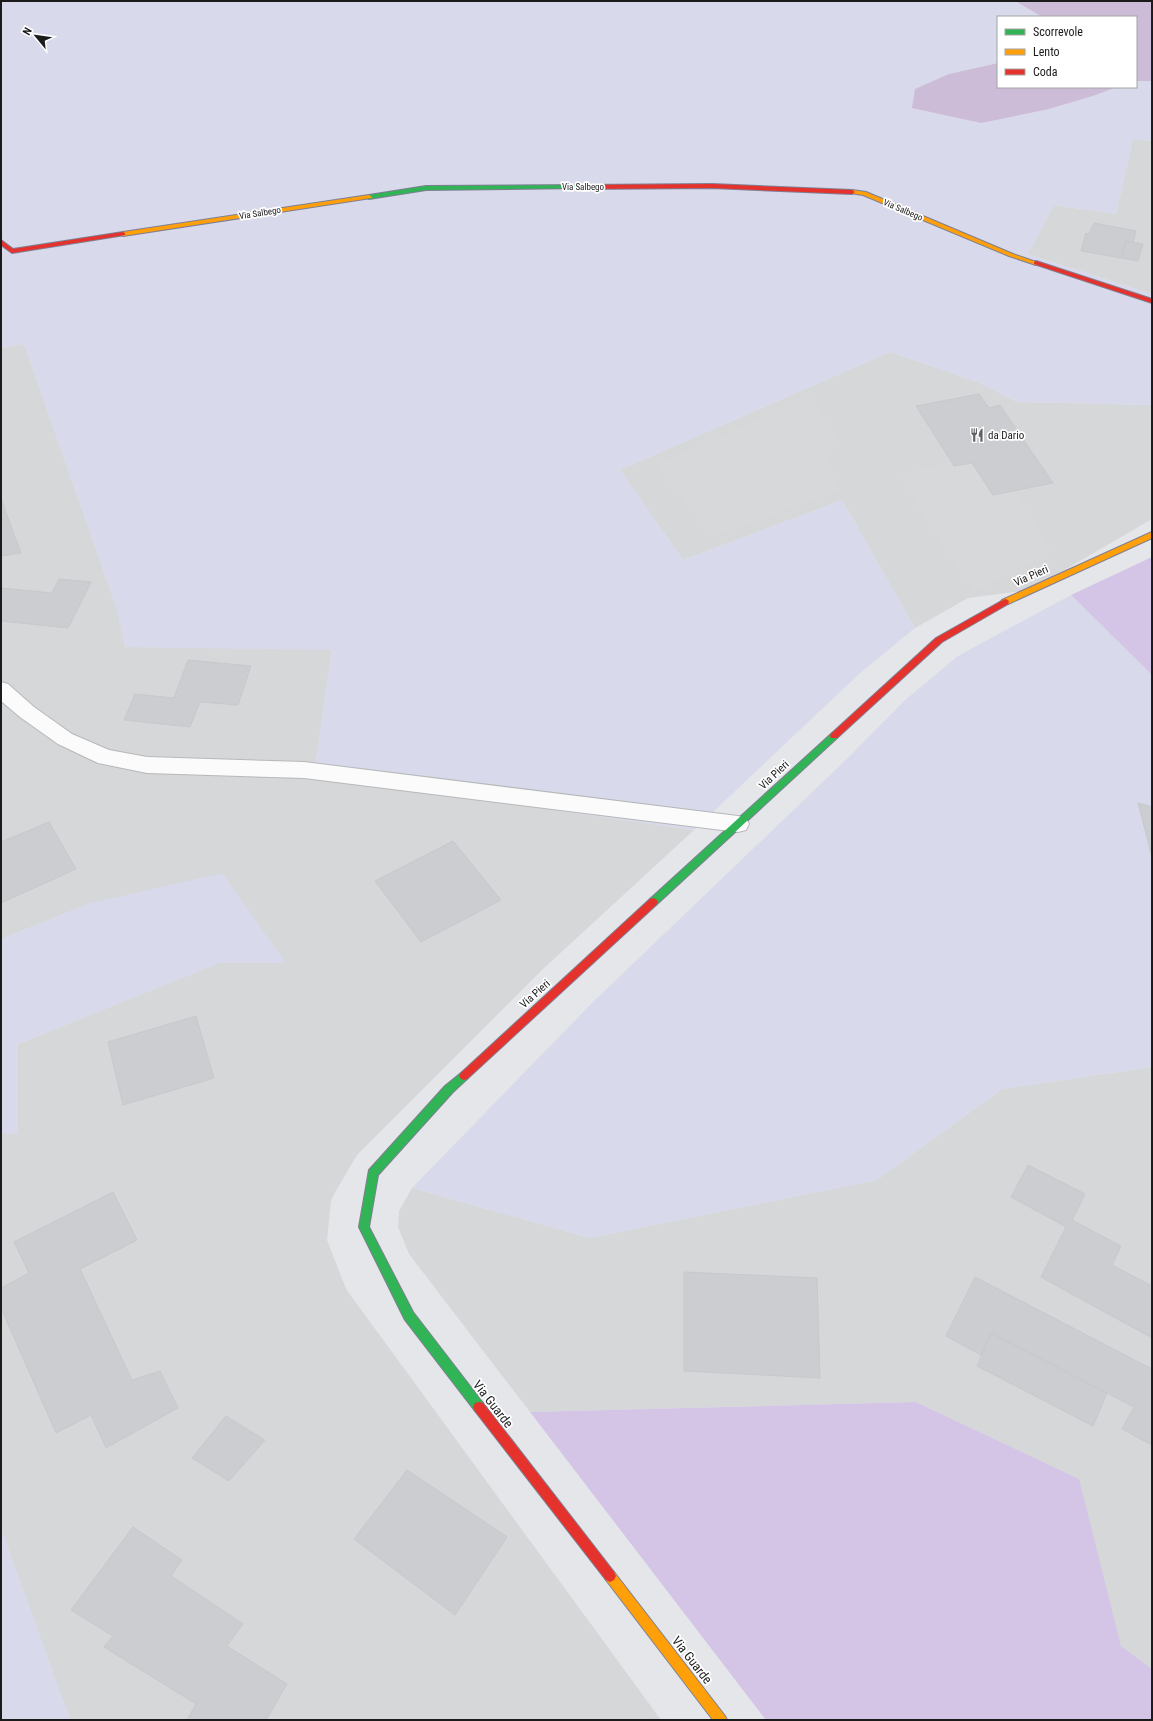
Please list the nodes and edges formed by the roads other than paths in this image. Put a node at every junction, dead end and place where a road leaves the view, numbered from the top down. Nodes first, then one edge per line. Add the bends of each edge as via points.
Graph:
1 (1, 242) edge
2 (1152, 301) edge
3 (1152, 535) edge
4 (1, 689) edge
5 (738, 824) junction
6 (449, 1089) joint
7 (721, 1720) edge

1 - 2 street, Via Salbego via 12,251 426,188 712,186 864,193 1011,255
3 - 5 street, Via Pieri via 1012,598 939,640
4 - 5 street via 27,712 65,739 104,757 147,765 304,770
5 - 6 street, Via Pieri
6 - 7 street, Via Guarde via 373,1173 364,1227 409,1316

